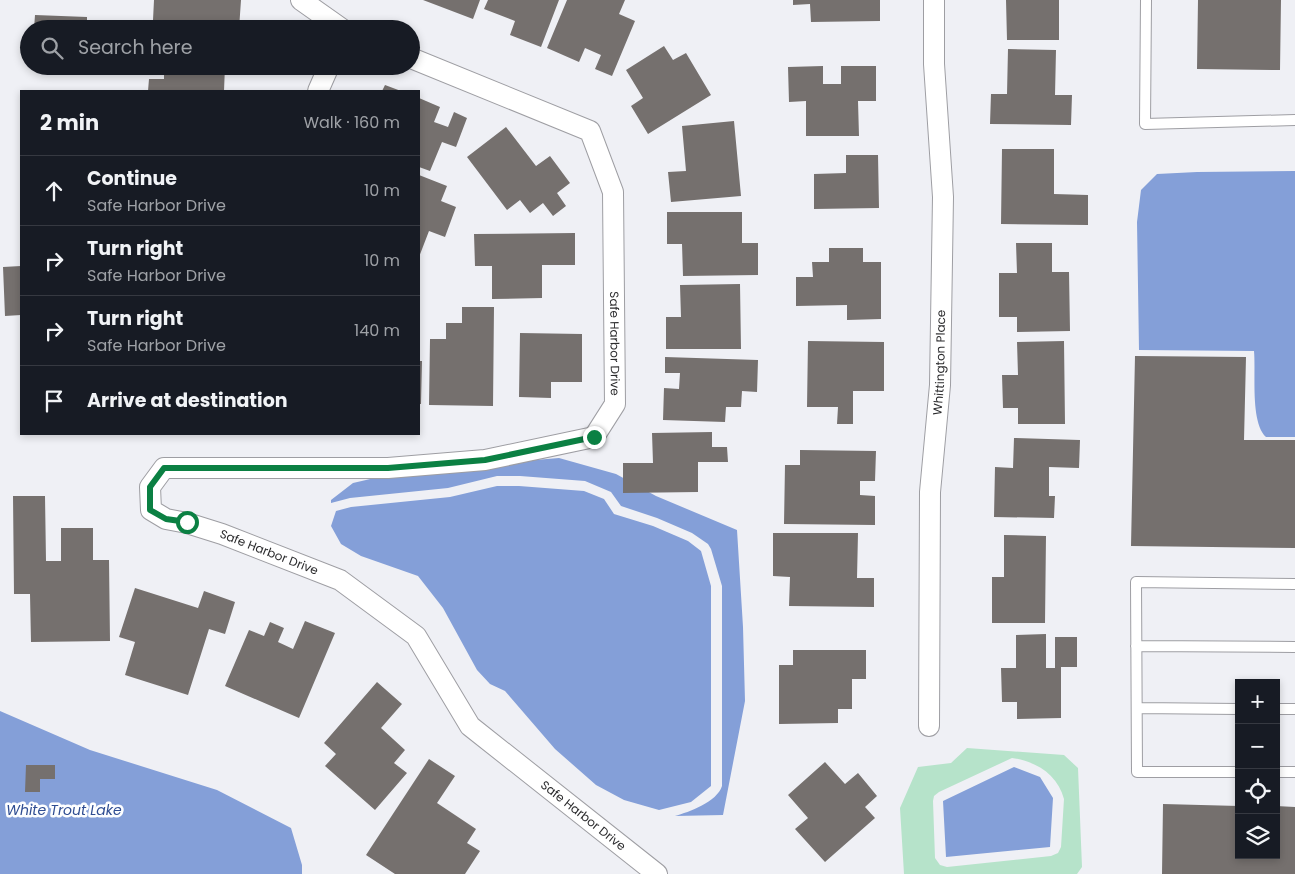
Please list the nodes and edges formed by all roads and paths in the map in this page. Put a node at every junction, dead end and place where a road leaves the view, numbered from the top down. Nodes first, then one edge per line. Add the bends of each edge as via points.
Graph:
1 (301, 0) edge
2 (934, 0) edge
3 (1146, 0) edge
4 (329, 20) edge
5 (420, 62) edge
6 (325, 75) edge
7 (318, 90) edge
8 (1295, 120) edge
9 (1295, 584) edge
10 (1136, 646) junction
11 (1295, 647) edge
12 (1137, 708) junction
13 (1235, 709) edge
14 (1280, 709) edge
15 (1295, 709) edge
16 (929, 726) dead end
17 (1235, 772) edge
18 (1280, 772) edge
19 (1295, 772) edge
20 (658, 874) edge

1 - 4 street
2 - 16 street, Whittington Place via 934,64 943,197 940,385 930,492
3 - 8 lane via 1145,124
5 - 20 street, Safe Harbor Drive via 590,131 613,192 615,404 594,437 485,460 388,468 164,468 150,487 150,510 166,519 187,522 222,534 340,580 416,636 470,726
6 - 7 street
9 - 10 lane via 1136,582
10 - 11 lane
10 - 12 lane
12 - 13 lane
12 - 17 lane via 1137,772
14 - 15 lane
18 - 19 lane

